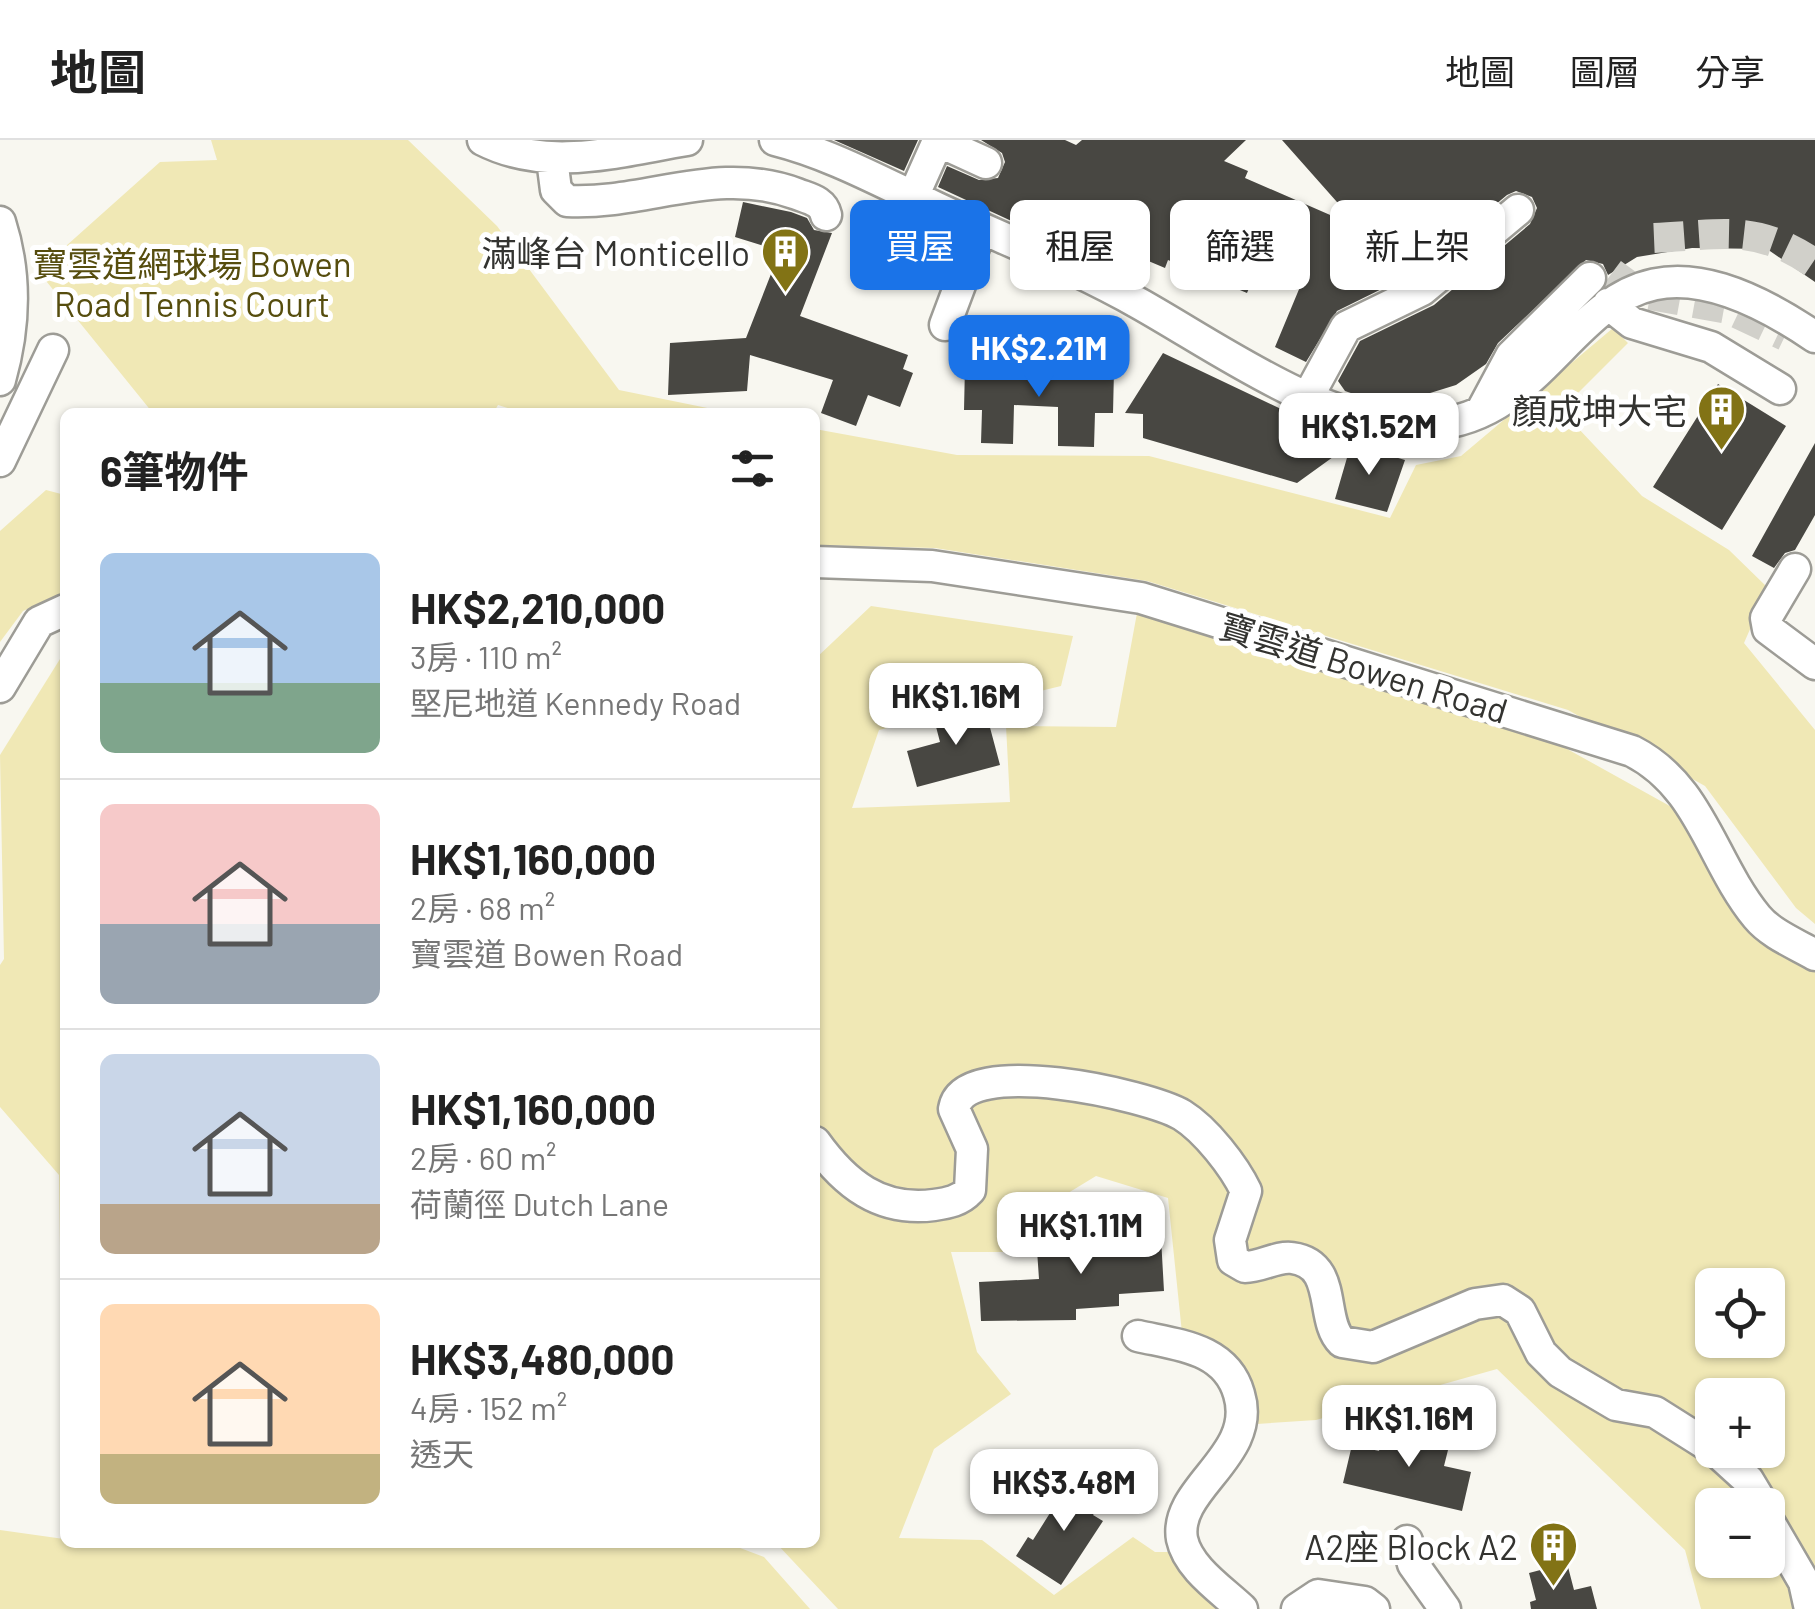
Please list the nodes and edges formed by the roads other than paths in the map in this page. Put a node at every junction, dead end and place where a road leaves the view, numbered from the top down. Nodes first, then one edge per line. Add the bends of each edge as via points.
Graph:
1 (483, 140) edge
2 (687, 140) edge
3 (775, 140) edge
4 (552, 159) junction
5 (986, 163) dead end
6 (913, 197) junction
7 (920, 200) edge
8 (1518, 210) dead end
9 (826, 215) dead end
10 (0, 222) edge
11 (990, 232) edge
12 (1590, 278) dead end
13 (1706, 283) junction
14 (957, 290) edge
15 (1608, 304) junction
16 (944, 325) dead end
17 (1800, 336) edge
18 (1815, 347) edge
19 (53, 350) dead end
20 (1815, 355) edge
21 (0, 380) edge
22 (1780, 390) dead end
23 (1310, 396) junction
24 (1480, 414) junction
25 (0, 460) edge
26 (827, 562) edge
27 (1795, 569) dead end
28 (60, 612) edge
29 (1801, 645) edge
30 (1815, 664) edge
31 (0, 687) edge
32 (1815, 955) edge
33 (820, 1148) edge
34 (1138, 1336) dead end
35 (1695, 1437) edge
36 (1735, 1468) edge
37 (1753, 1488) edge
38 (1407, 1540) dead end
39 (1785, 1549) edge
40 (1242, 1609) edge
41 (1296, 1609) edge
42 (1374, 1609) edge
43 (1445, 1609) edge
44 (1810, 1609) edge

1 - 4 street
2 - 4 street
3 - 6 street
4 - 9 street via 556,190 567,201 738,180 806,197
5 - 6 street via 938,141
6 - 7 street
8 - 23 street via 1422,290 1346,327
10 - 21 street via 13,296
11 - 23 street
12 - 24 street via 1512,356
13 - 15 street via 1659,284
13 - 17 street
13 - 20 street via 1724,310
14 - 16 street
15 - 22 street via 1636,334 1712,346
15 - 24 street via 1504,400
17 - 18 street
19 - 25 street
23 - 24 street via 1365,418 1409,425
26 - 32 street, 寶雲道 Bowen Road via 932,566 1140,598 1632,752 1672,777 1754,913
27 - 29 street via 1766,618 1774,638
28 - 31 street via 39,622
29 - 30 street
33 - 35 street via 867,1194 890,1205 924,1206 960,1199 970,1190 972,1149 954,1109 968,1088 1008,1080 1057,1084 1176,1112 1204,1135 1244,1186 1246,1202 1230,1240 1233,1260 1245,1268 1286,1258 1307,1264 1324,1284 1333,1330 1342,1342 1373,1347 1475,1304 1503,1300 1520,1311 1541,1353 1560,1372 1616,1405 1655,1412
34 - 40 street via 1214,1358 1230,1372 1240,1397 1234,1443 1189,1507 1182,1530 1189,1558
36 - 37 street
38 - 43 street via 1413,1564
39 - 44 street
41 - 42 street via 1318,1595

